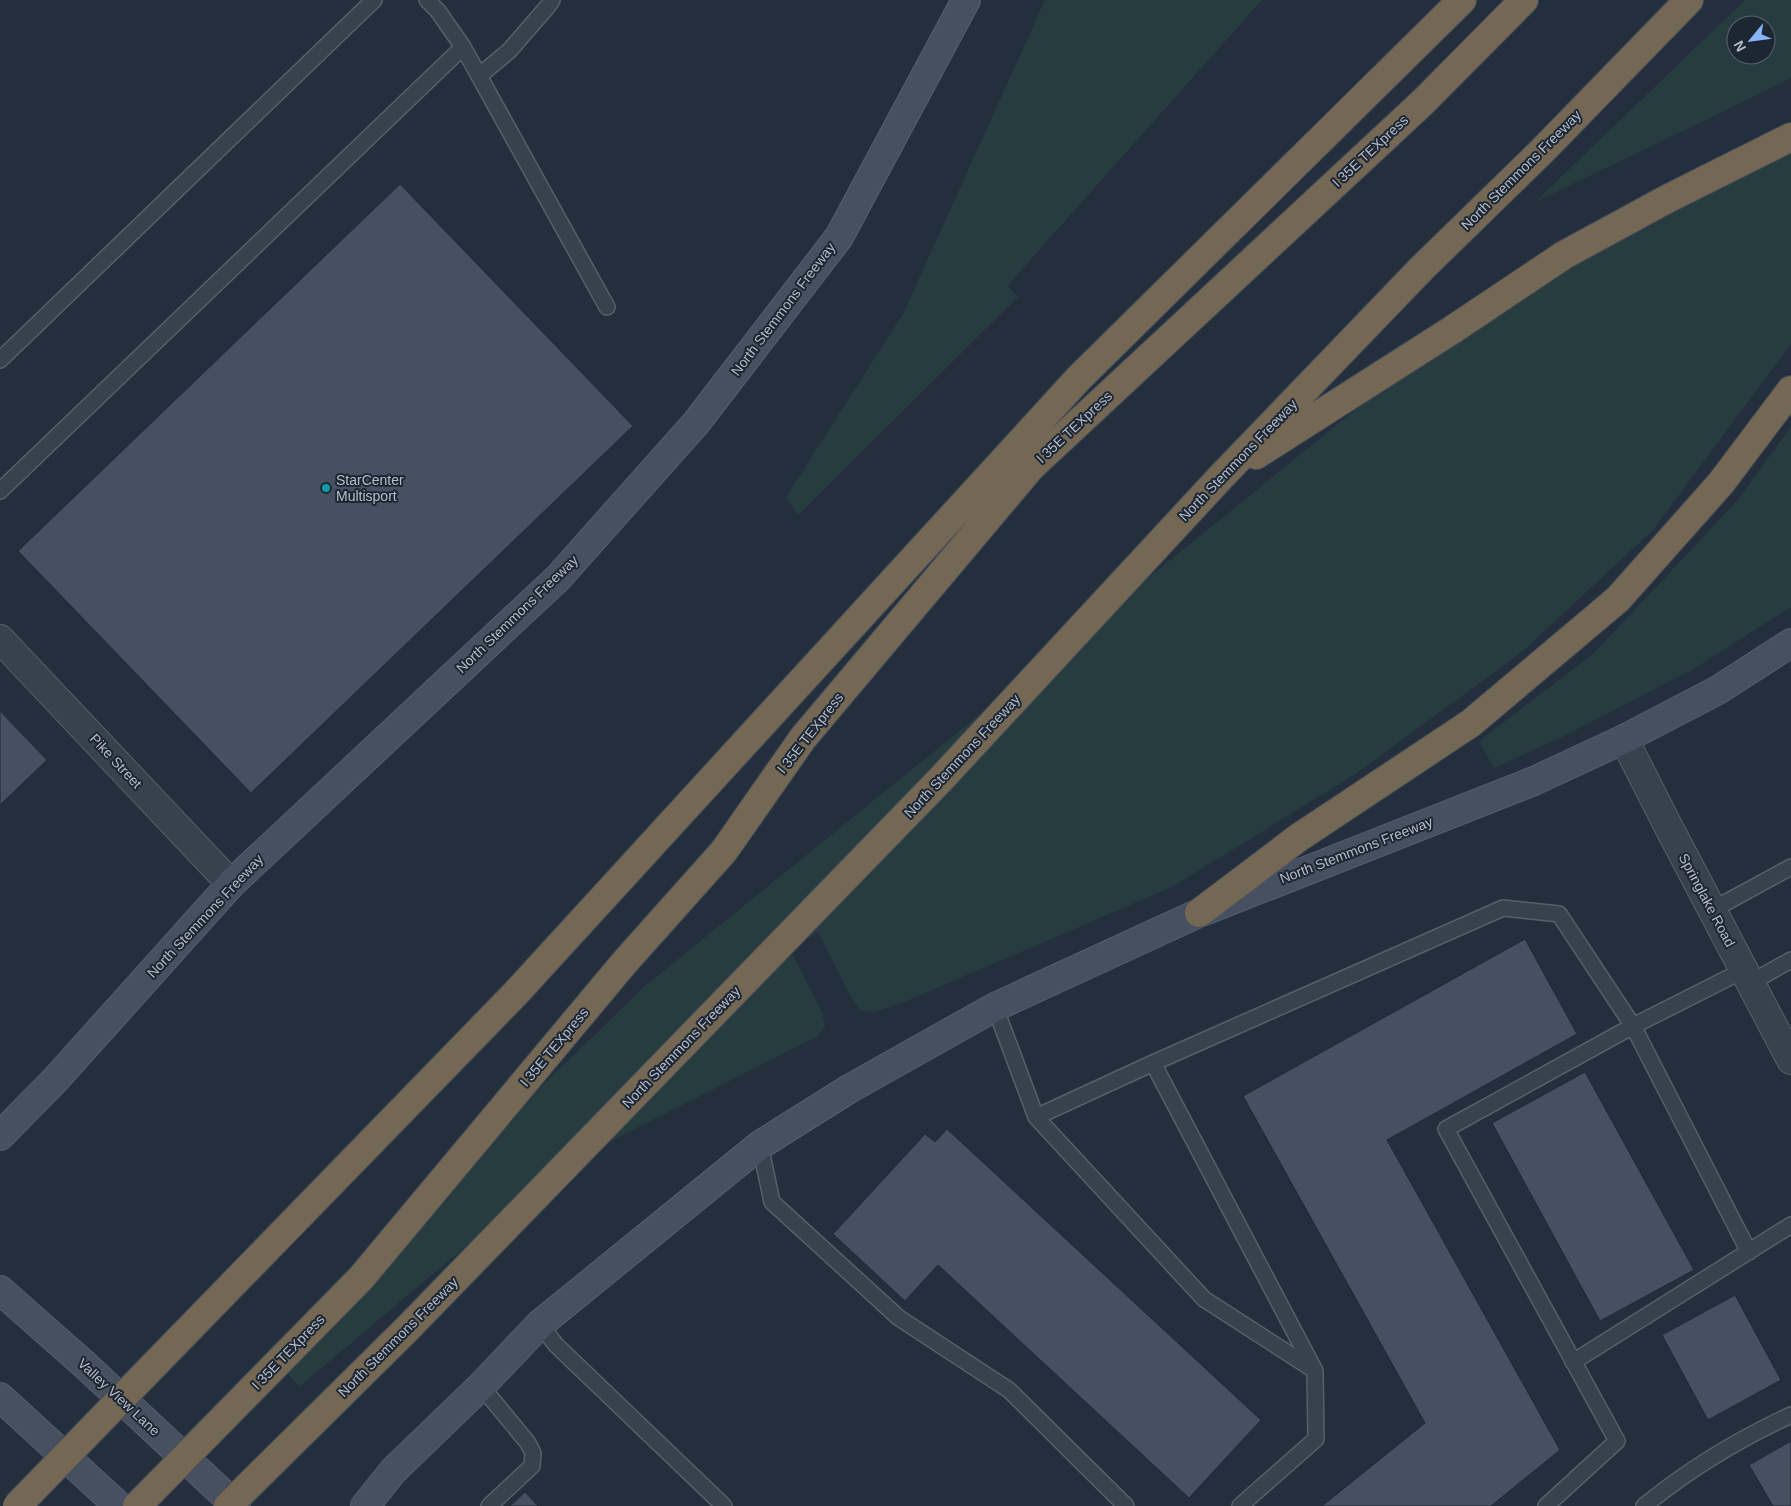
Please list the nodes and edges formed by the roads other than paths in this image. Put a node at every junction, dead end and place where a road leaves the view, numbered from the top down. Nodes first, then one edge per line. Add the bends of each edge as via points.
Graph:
1 (374, 0) edge
2 (427, 0) edge
3 (552, 0) edge
4 (966, 0) edge
5 (1462, 0) edge
6 (1524, 0) edge
7 (1689, 0) edge
8 (463, 47) junction
9 (479, 76) junction
10 (1791, 137) edge
11 (607, 307) dead end
12 (0, 360) edge
13 (1791, 390) edge
14 (1219, 478) junction
15 (1, 485) edge
16 (0, 639) edge
17 (1791, 643) edge
18 (1624, 739) junction
19 (1791, 867) edge
20 (232, 884) junction
21 (1712, 910) junction
22 (1199, 913) junction
23 (1791, 960) edge
24 (1747, 977) junction
25 (995, 1008) junction
26 (1633, 1026) junction
27 (1791, 1060) edge
28 (1153, 1064) junction
29 (1036, 1117) junction
30 (0, 1136) edge
31 (760, 1145) junction
32 (1791, 1225) edge
33 (1749, 1252) junction
34 (0, 1290) edge
35 (540, 1324) junction
36 (1574, 1362) junction
37 (1315, 1371) junction
38 (481, 1386) junction
39 (0, 1397) edge
40 (1791, 1415) edge
41 (17, 1506) edge
42 (119, 1506) edge
43 (137, 1506) edge
44 (228, 1506) edge
45 (236, 1506) edge
46 (365, 1506) edge
47 (489, 1506) edge
48 (724, 1506) edge
49 (1126, 1506) edge
50 (1240, 1506) edge
51 (1546, 1506) edge
52 (1644, 1506) edge

1 - 12 lane
2 - 8 lane
3 - 9 lane via 509,51
4 - 20 main road, North Stemmons Freeway via 839,237 696,424 558,578
5 - 41 highway, bridge via 1079,378 522,987
6 - 43 highway, I 35E TEXpress, bridge via 1422,102 1031,467 804,738 724,851 624,963 361,1278
7 - 14 highway, North Stemmons Freeway
8 - 9 lane
8 - 15 lane
9 - 11 lane
10 - 14 highway via 1564,255
13 - 22 highway via 1721,483 1618,598 1471,723 1298,838
14 - 44 highway, North Stemmons Freeway, bridge via 941,779 407,1329
16 - 20 street, Pike Street
17 - 18 main road, North Stemmons Freeway via 1718,690
18 - 21 street, Springlake Road
18 - 22 main road, North Stemmons Freeway via 1534,781
19 - 21 lane
20 - 30 main road, North Stemmons Freeway via 56,1079
21 - 24 street, Springlake Road
22 - 25 main road, North Stemmons Freeway
23 - 24 lane
24 - 26 lane
24 - 27 street, Springlake Road
25 - 29 lane
25 - 31 main road, North Stemmons Freeway via 849,1089
26 - 28 lane via 1559,914 1502,908
26 - 33 lane
26 - 36 lane via 1446,1129
28 - 29 lane
28 - 37 lane
29 - 37 lane via 1204,1299
31 - 35 main road, North Stemmons Freeway
31 - 49 lane via 772,1202 899,1318 1009,1390
32 - 33 lane
33 - 36 lane
34 - 45 main road, Valley View Lane
35 - 38 main road, North Stemmons Freeway
35 - 48 lane via 556,1345
36 - 51 lane via 1616,1441
37 - 50 lane via 1316,1439
38 - 46 main road, North Stemmons Freeway via 393,1471
38 - 47 lane via 533,1453 532,1466
39 - 42 main road
40 - 52 lane via 1748,1437 1667,1487

